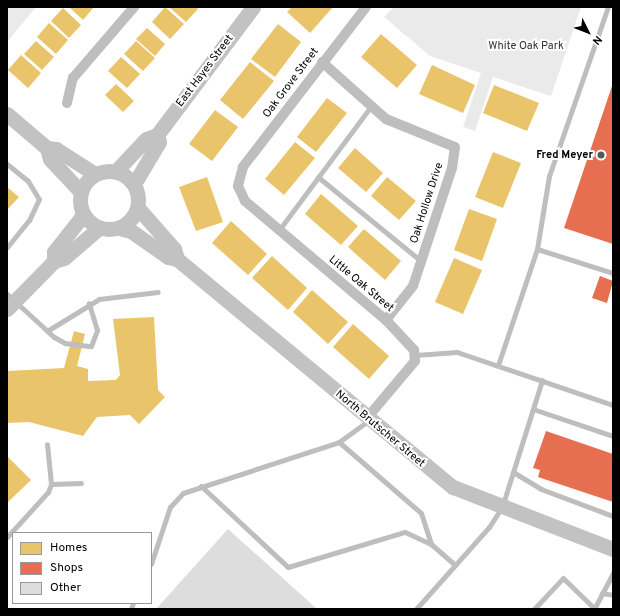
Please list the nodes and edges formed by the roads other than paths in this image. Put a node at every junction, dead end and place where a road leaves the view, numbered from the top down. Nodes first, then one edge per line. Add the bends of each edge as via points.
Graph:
1 (134, 7) edge
2 (252, 7) edge
3 (366, 7) edge
4 (608, 7) edge
5 (322, 62) junction
6 (67, 103) dead end
7 (371, 106) junction
8 (7, 114) edge
9 (158, 135) junction
10 (47, 148) junction
11 (7, 164) edge
12 (116, 172) junction
13 (96, 174) junction
14 (238, 176) joint
15 (318, 177) junction
16 (134, 184) junction
17 (81, 192) junction
18 (138, 208) junction
19 (83, 215) junction
20 (99, 228) junction
21 (119, 228) junction
22 (279, 230) junction
23 (7, 247) edge
24 (537, 249) junction
25 (176, 259) junction
26 (54, 261) junction
27 (421, 261) junction
28 (613, 273) edge
29 (158, 292) dead end
30 (10, 302) edge
31 (89, 303) junction
32 (386, 320) junction
33 (47, 331) junction
34 (415, 355) junction
35 (498, 365) junction
36 (542, 380) junction
37 (613, 404) edge
38 (533, 409) junction
39 (368, 419) junction
40 (613, 436) edge
41 (339, 442) junction
42 (47, 444) dead end
43 (513, 472) junction
44 (81, 483) dead end
45 (51, 484) junction
46 (201, 486) junction
47 (502, 507) junction
48 (613, 516) edge
49 (7, 537) edge
50 (430, 544) junction
51 (613, 549) edge
52 (152, 561) edge
53 (455, 565) junction
54 (613, 572) edge
55 (602, 593) junction
56 (613, 595) edge
57 (416, 609) edge
58 (534, 609) edge
59 (594, 609) edge

1 - 6 street via 73,78
2 - 9 street, East Hayes Street
3 - 5 street, Oak Grove Street
4 - 24 lane via 549,176
5 - 7 street, Oak Hollow Drive
5 - 14 street, Oak Grove Street
7 - 15 lane
7 - 27 street, Oak Hollow Drive via 395,123 455,147 452,168
8 - 10 street
9 - 12 street, East Hayes Street via 146,139
9 - 16 street, East Hayes Street via 159,142
10 - 13 street via 56,149
10 - 17 street via 50,159
11 - 23 lane via 28,181 38,199 30,220
12 - 13 street
12 - 16 street
13 - 17 street
14 - 22 street, Little Oak Street via 240,195
15 - 22 lane
15 - 27 lane
16 - 18 street
17 - 19 street
18 - 21 street via 128,224
18 - 25 street, North Brutscher Street via 174,249
19 - 20 street
19 - 26 street via 54,252
20 - 21 street
20 - 26 street via 64,258
21 - 25 street, North Brutscher Street via 131,231 168,257
22 - 32 street, Little Oak Street
24 - 28 lane
24 - 35 lane
25 - 39 street, North Brutscher Street
26 - 30 street
27 - 32 street, Oak Hollow Drive via 413,286
29 - 31 lane via 110,296
30 - 33 lane
31 - 33 lane
31 - 33 lane via 97,330 91,346 65,343
32 - 34 street, Little Oak Street via 406,338
34 - 35 lane via 457,352
34 - 39 street via 406,373
35 - 36 lane
36 - 37 lane
36 - 38 lane
38 - 40 lane
38 - 43 lane
39 - 41 lane
39 - 47 street, North Brutscher Street via 442,479
41 - 46 lane
41 - 50 lane via 420,513
42 - 45 lane
43 - 47 lane
43 - 48 lane via 541,489
44 - 45 lane
45 - 49 lane
46 - 50 lane via 288,567 405,532
46 - 52 lane via 183,493 170,507
47 - 51 street, North Brutscher Street
47 - 53 lane
50 - 53 lane
53 - 57 lane
54 - 55 lane
55 - 56 lane
55 - 59 lane
58 - 59 lane via 563,578

